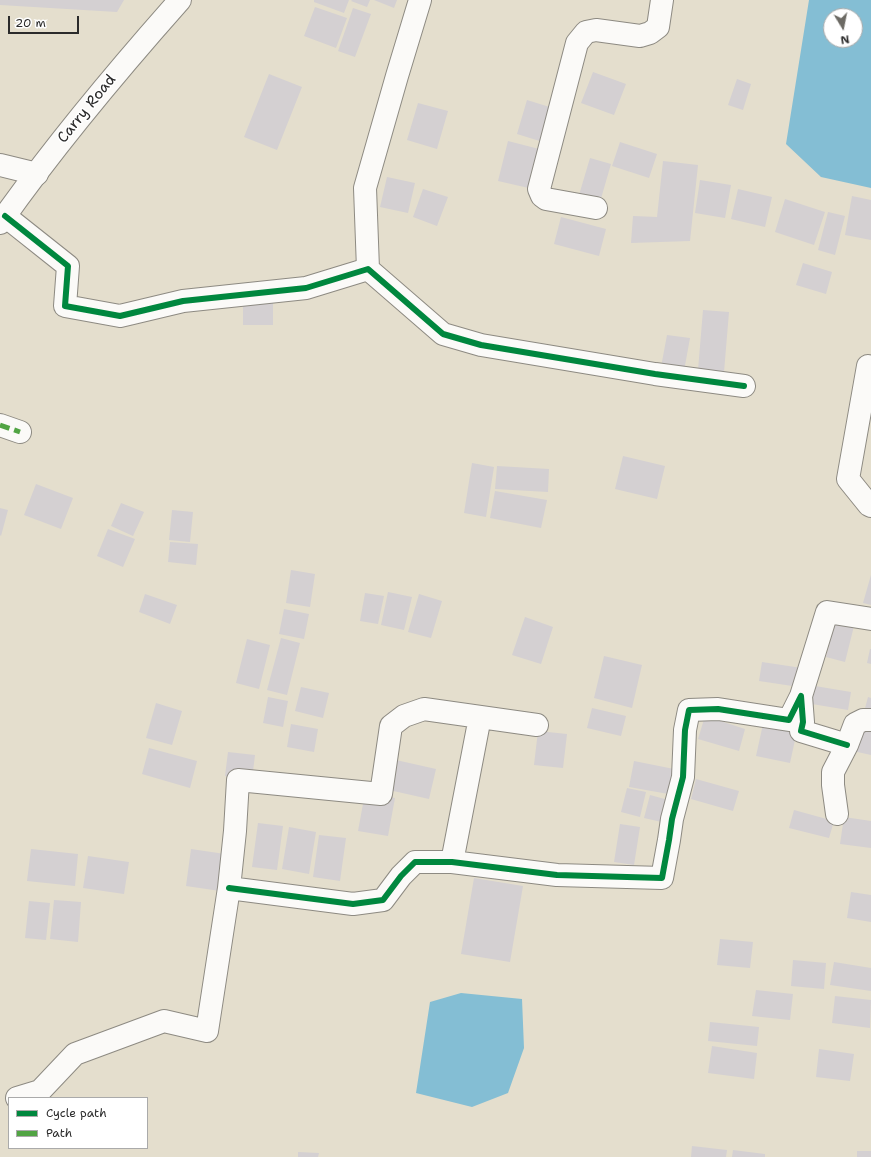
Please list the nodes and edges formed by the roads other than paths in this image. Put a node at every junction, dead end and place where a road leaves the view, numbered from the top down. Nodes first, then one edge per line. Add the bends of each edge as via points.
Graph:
1 (180, 0) edge
2 (420, 0) edge
3 (662, 0) edge
4 (0, 165) edge
5 (37, 174) junction
6 (596, 208) dead end
7 (2, 219) edge
8 (368, 269) junction
9 (868, 366) dead end
10 (744, 386) dead end
11 (0, 425) edge
12 (20, 432) dead end
13 (871, 506) edge
14 (871, 619) edge
15 (801, 696) junction
16 (480, 717) junction
17 (871, 720) edge
18 (537, 725) dead end
19 (847, 744) junction
20 (837, 814) dead end
21 (452, 862) junction
22 (229, 888) junction
23 (20, 1097) edge

1 - 5 street, Carry Road via 77,121
2 - 8 street via 365,188
3 - 6 street via 658,27 650,33 640,36 596,30 586,32 577,43 539,189 546,199
4 - 5 street
5 - 7 street, Carry Road
7 - 8 street via 68,266 65,306 120,316 183,301 306,288
8 - 10 street via 443,334 489,346
9 - 13 street via 848,479
11 - 12 street
14 - 15 street via 827,612
15 - 19 street via 801,731
15 - 21 street via 789,720 718,709 689,710 685,730 683,777 672,819 662,878 556,875
16 - 18 street
16 - 21 street
16 - 22 street via 424,709 404,716 391,726 381,794 238,780
17 - 19 street via 855,724
19 - 20 street via 833,772
21 - 22 street via 415,862 383,900 353,904
22 - 23 street via 207,1031 164,1021 75,1054 40,1091

